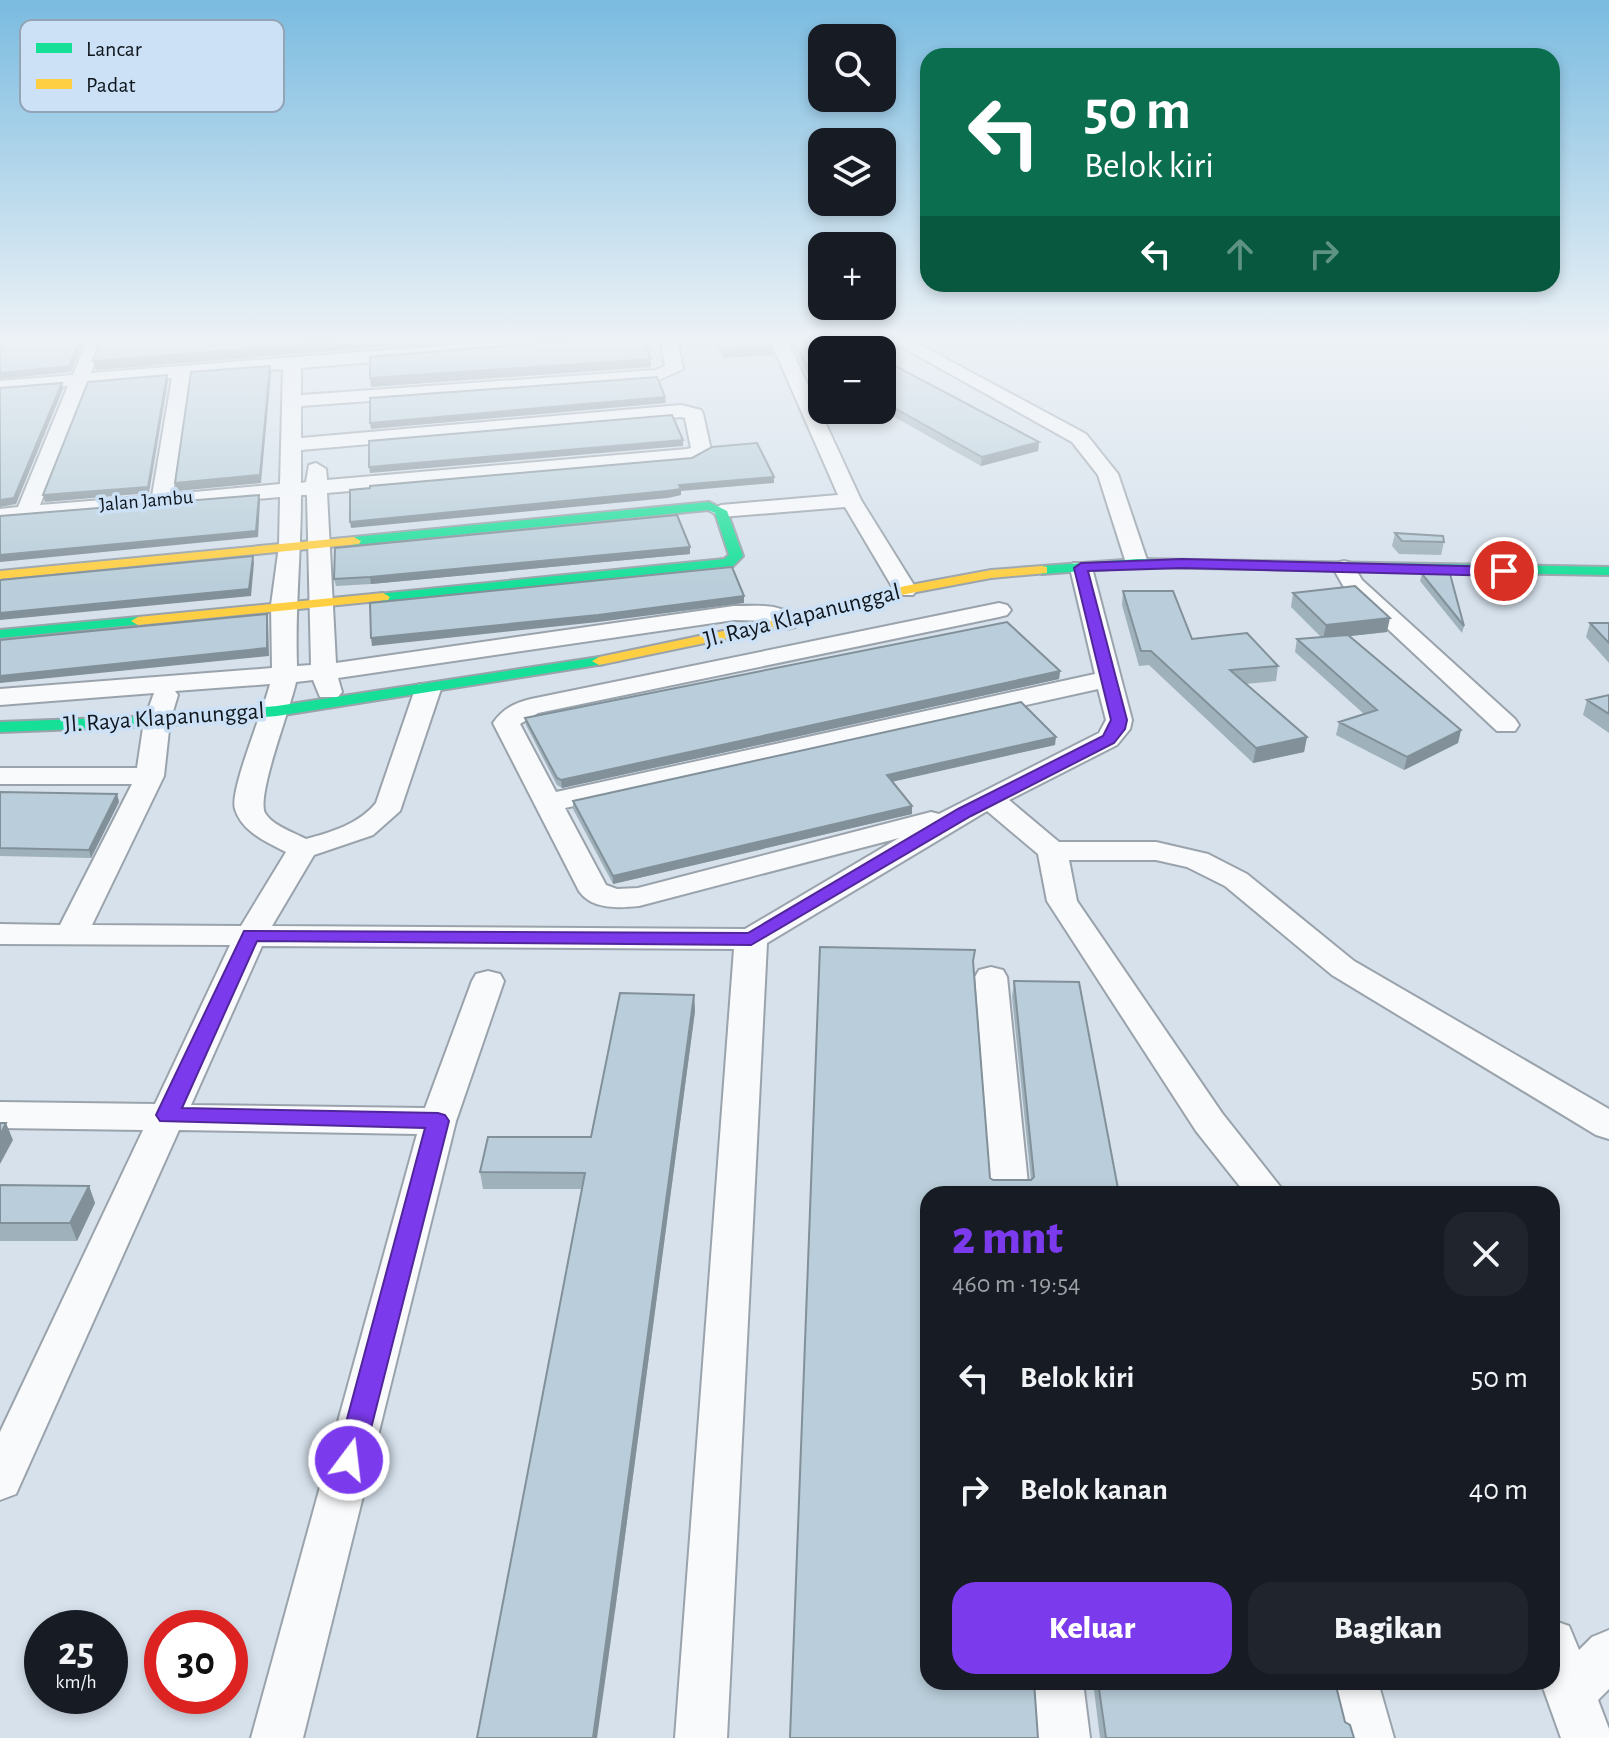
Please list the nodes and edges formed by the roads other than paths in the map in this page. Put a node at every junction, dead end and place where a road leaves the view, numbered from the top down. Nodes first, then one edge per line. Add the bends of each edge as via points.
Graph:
1 (61, 423) edge
2 (179, 423) edge
3 (296, 423) edge
4 (310, 423) edge
5 (543, 423) edge
6 (696, 423) edge
7 (816, 423) edge
8 (1051, 423) edge
9 (316, 443) junction
10 (290, 445) junction
11 (317, 487) junction
12 (292, 490) junction
13 (162, 499) junction
14 (851, 500) junction
15 (721, 511) junction
16 (26, 513) junction
17 (0, 515) edge
18 (319, 543) junction
19 (290, 546) junction
20 (1137, 563) junction
21 (1081, 568) junction
22 (1344, 568) junction
23 (1609, 571) edge
24 (0, 575) edge
25 (905, 590) junction
26 (880, 596) junction
27 (322, 602) junction
28 (283, 605) junction
29 (999, 610) dead end
30 (787, 622) junction
31 (905, 630) junction
32 (0, 634) edge
33 (324, 672) junction
34 (285, 676) junction
35 (1109, 679) junction
36 (168, 684) junction
37 (428, 689) junction
38 (0, 697) edge
39 (332, 702) junction
40 (277, 711) junction
41 (157, 721) junction
42 (1506, 725) dead end
43 (0, 727) edge
44 (0, 776) edge
45 (150, 776) junction
46 (547, 803) junction
47 (978, 806) junction
48 (303, 849) junction
49 (1052, 851) junction
50 (72, 933) junction
51 (0, 934) edge
52 (251, 935) junction
53 (751, 939) junction
54 (991, 977) dead end
55 (488, 981) dead end
56 (0, 1115) edge
57 (167, 1115) junction
58 (438, 1121) junction
59 (1609, 1126) edge
60 (1009, 1186) edge
61 (1261, 1186) edge
62 (0, 1480) edge
63 (1609, 1654) edge
64 (1560, 1663) edge
65 (1059, 1690) edge
66 (1355, 1690) edge
67 (1572, 1692) junction
68 (277, 1738) edge
69 (701, 1738) edge
70 (1064, 1738) edge
71 (1368, 1738) edge
72 (1587, 1738) edge

1 - 16 street
2 - 13 street
3 - 10 street
4 - 9 street
5 - 9 street, Jalan Jambu
6 - 11 street, Jalan Jambu via 701,450 692,455
7 - 14 street
8 - 20 street via 1079,438 1108,474
9 - 10 street
9 - 11 street
10 - 12 street
11 - 12 street, Jalan Jambu
11 - 18 street
12 - 13 street, Jalan Jambu
12 - 19 street
13 - 16 street, Jalan Jambu
14 - 15 street
14 - 25 street
15 - 18 street via 709,506
15 - 27 street via 736,556 728,563
16 - 17 street, Jalan Jambu
18 - 19 street
18 - 27 street
19 - 24 street
19 - 28 street
20 - 21 street, Jl. Raya Klapanunggal
20 - 22 street, Jl. Raya Klapanunggal
21 - 25 street, Jl. Raya Klapanunggal via 991,574
21 - 35 street
22 - 23 street, Jl. Raya Klapanunggal
22 - 42 street via 1353,584
25 - 26 street, Jl. Raya Klapanunggal
26 - 30 street, Jl. Raya Klapanunggal
26 - 31 street
27 - 28 street
27 - 33 street
28 - 32 street
28 - 34 street
29 - 31 street
30 - 33 street via 774,614 734,613
30 - 37 street, Jl. Raya Klapanunggal via 647,653
31 - 46 street via 514,714 506,723
33 - 34 street
33 - 39 street
34 - 36 street
34 - 40 street
35 - 46 street
35 - 47 street via 1119,720 1108,739
36 - 38 street
36 - 41 street
37 - 39 street, Jl. Raya Klapanunggal
37 - 48 street via 390,805 380,820 352,836
39 - 40 street, Jl. Raya Klapanunggal
40 - 41 street, Jl. Raya Klapanunggal
40 - 48 street via 248,793 249,810 261,827
41 - 43 street, Jl. Raya Klapanunggal
41 - 45 street
44 - 45 street
45 - 50 street
46 - 47 street via 594,891 613,899 639,897
47 - 49 street
47 - 53 street
48 - 52 street
49 - 59 street via 1156,851 1197,860 1236,880 1343,968
49 - 61 street via 1062,901 1209,1122
50 - 51 street
50 - 52 street
52 - 53 street
52 - 57 street
53 - 69 street
54 - 60 street
55 - 58 street
56 - 57 street
57 - 58 street
57 - 62 street
58 - 68 street
63 - 67 street
64 - 67 street
65 - 70 street
66 - 71 street
67 - 72 street

